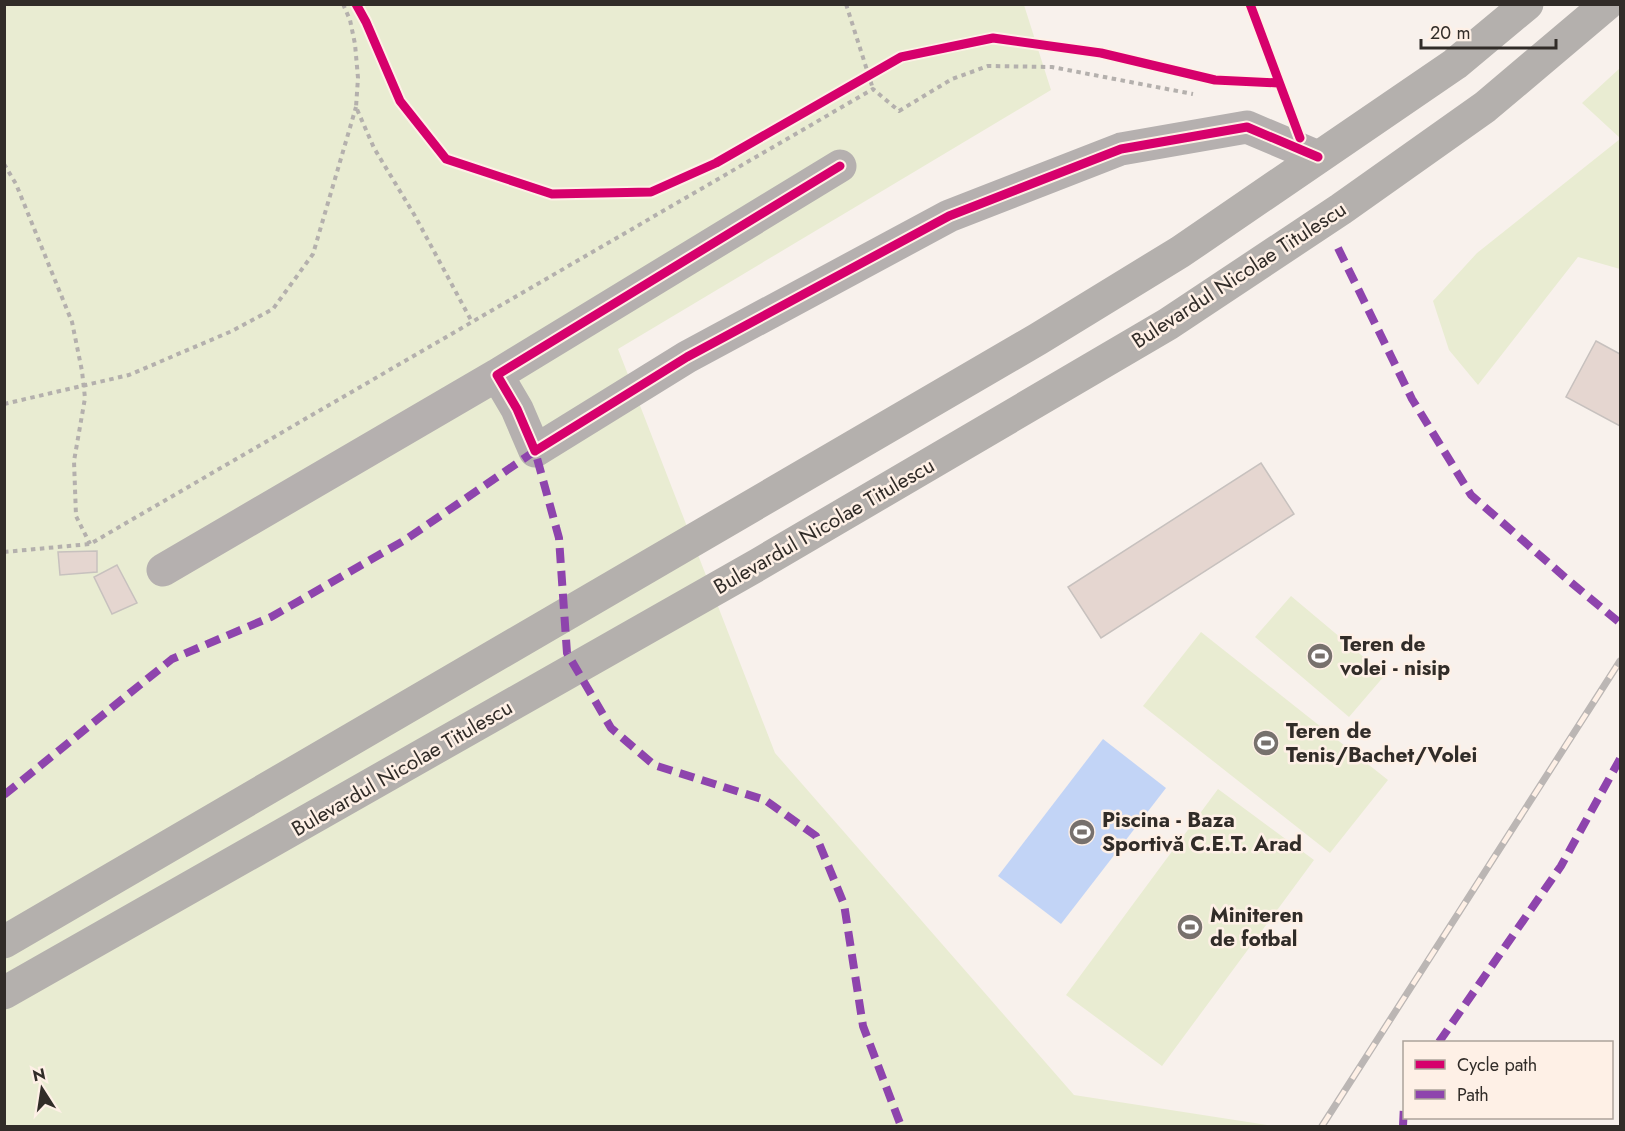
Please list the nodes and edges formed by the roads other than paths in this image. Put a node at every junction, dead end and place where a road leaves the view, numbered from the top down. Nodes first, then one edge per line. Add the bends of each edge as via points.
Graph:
1 (1527, 4) edge
2 (1607, 4) edge
3 (1318, 157) junction
4 (840, 166) dead end
5 (497, 375) junction
6 (163, 570) dead end
7 (4, 942) edge
8 (4, 993) edge

1 - 3 main road via 1455,64
2 - 8 main road, Bulevardul Nicolae Titulescu via 1485,107 1187,312 759,564
3 - 5 street via 1247,127 1121,148 948,216 687,357 535,451
3 - 7 main road via 1180,252 1038,339
4 - 5 street
5 - 6 street

